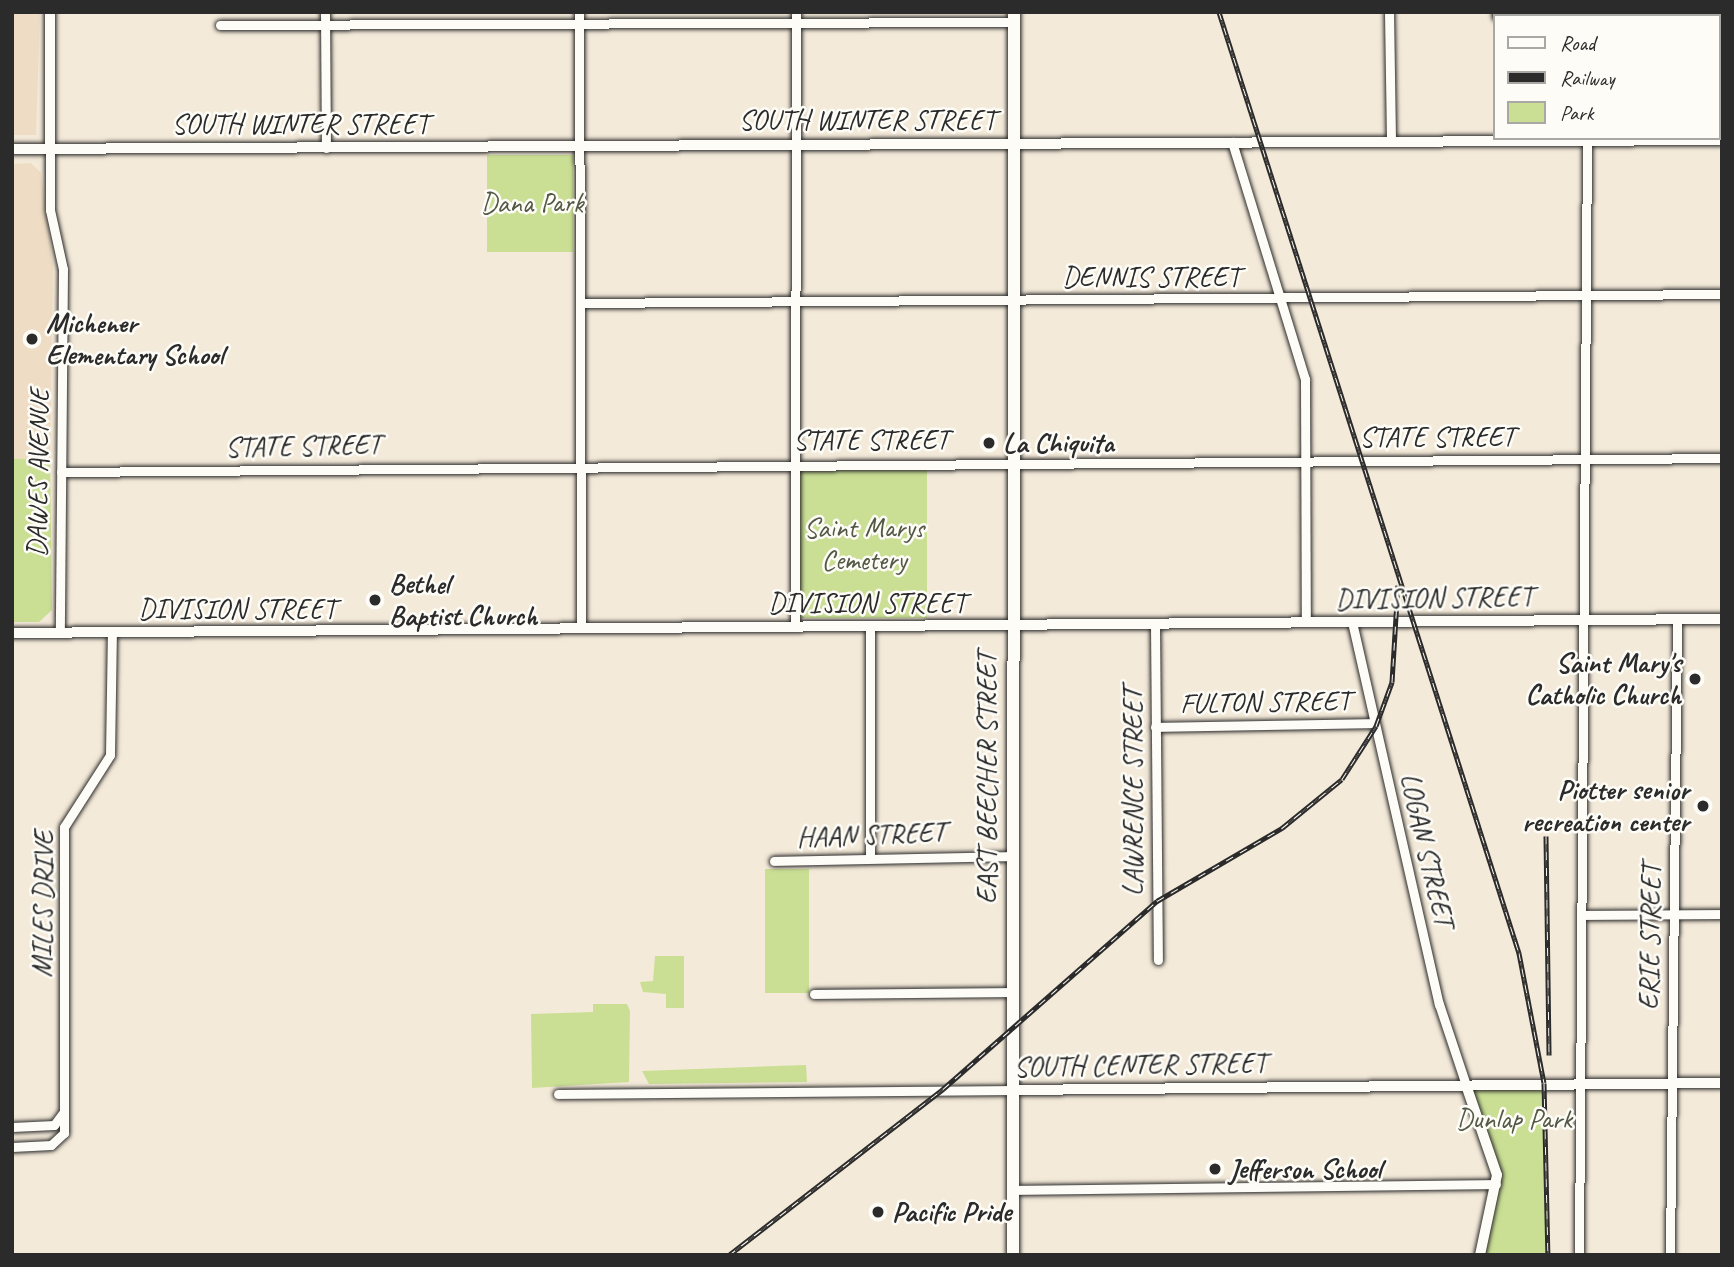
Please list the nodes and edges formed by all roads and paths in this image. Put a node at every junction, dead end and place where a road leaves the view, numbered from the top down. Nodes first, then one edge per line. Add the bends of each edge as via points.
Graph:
1 (50, 12) edge
2 (325, 12) edge
3 (579, 12) edge
4 (796, 12) edge
5 (1389, 12) edge
6 (1014, 17) edge
7 (795, 23) junction
8 (579, 24) junction
9 (220, 25) dead end
10 (325, 25) junction
11 (1492, 139) edge
12 (1391, 140) junction
13 (1587, 140) edge
14 (1722, 140) edge
15 (1013, 142) junction
16 (1232, 142) junction
17 (796, 143) junction
18 (580, 144) junction
19 (50, 148) junction
20 (326, 148) junction
21 (12, 149) edge
22 (1722, 294) edge
23 (1587, 295) junction
24 (1281, 299) junction
25 (794, 301) junction
26 (1013, 301) junction
27 (581, 303) junction
28 (1722, 458) edge
29 (1306, 459) junction
30 (1586, 459) junction
31 (1013, 461) junction
32 (794, 463) junction
33 (581, 465) junction
34 (61, 472) junction
35 (1586, 619) junction
36 (1677, 619) junction
37 (1722, 619) edge
38 (1306, 622) junction
39 (1352, 622) junction
40 (1155, 624) junction
41 (1012, 625) junction
42 (795, 626) junction
43 (870, 626) junction
44 (581, 628) junction
45 (60, 631) junction
46 (112, 631) junction
47 (12, 633) edge
48 (1375, 723) junction
49 (1155, 727) junction
50 (870, 856) junction
51 (1012, 856) junction
52 (775, 861) dead end
53 (1581, 915) junction
54 (1672, 915) junction
55 (1722, 915) edge
56 (1158, 960) dead end
57 (1012, 992) junction
58 (814, 994) dead end
59 (1580, 1083) junction
60 (1671, 1083) junction
61 (1722, 1083) edge
62 (1466, 1085) junction
63 (1012, 1090) junction
64 (558, 1094) dead end
65 (64, 1107) junction
66 (12, 1127) edge
67 (12, 1147) edge
68 (1496, 1184) junction
69 (1012, 1190) junction
70 (1013, 1255) edge
71 (1480, 1255) edge
72 (1579, 1255) edge
73 (1670, 1255) edge

1 - 19 street
2 - 10 street
3 - 8 street
4 - 7 street
5 - 12 street
6 - 7 street
6 - 15 main road, EAST BEECHER STREET
7 - 8 street
7 - 17 street
8 - 10 street
8 - 18 street
9 - 10 street
10 - 20 street
11 - 12 street, SOUTH WINTER STREET
12 - 16 street, SOUTH WINTER STREET
13 - 14 street, SOUTH WINTER STREET
13 - 23 street
15 - 16 street, SOUTH WINTER STREET
15 - 17 street, SOUTH WINTER STREET
15 - 26 main road, EAST BEECHER STREET
16 - 24 street
17 - 18 street, SOUTH WINTER STREET
17 - 25 street
18 - 20 street, SOUTH WINTER STREET
18 - 27 street
19 - 20 street, SOUTH WINTER STREET
19 - 21 street, SOUTH WINTER STREET
19 - 34 street, DAWES AVENUE via 50,210 63,269
22 - 23 street, DENNIS STREET
23 - 24 street, DENNIS STREET
23 - 30 street
24 - 26 street, DENNIS STREET
24 - 29 street via 1305,379
25 - 26 street, DENNIS STREET
25 - 27 street, DENNIS STREET
25 - 32 street
26 - 31 main road, EAST BEECHER STREET
27 - 33 street
28 - 30 street, STATE STREET
29 - 30 street, STATE STREET
29 - 31 street, STATE STREET
29 - 38 street
30 - 35 street
31 - 32 street, STATE STREET
31 - 41 main road, EAST BEECHER STREET
32 - 33 street, STATE STREET
32 - 42 street
33 - 34 street, STATE STREET
33 - 44 street
34 - 45 street, DAWES AVENUE
35 - 36 street, DIVISION STREET
35 - 39 street, DIVISION STREET
35 - 53 street
36 - 37 street, DIVISION STREET
36 - 54 street, ERIE STREET
38 - 39 street, DIVISION STREET
38 - 40 street, DIVISION STREET
39 - 48 street, LOGAN STREET
40 - 41 street, DIVISION STREET
40 - 49 street, LAWRENCE STREET
41 - 43 street, DIVISION STREET
41 - 51 main road, EAST BEECHER STREET
42 - 43 street, DIVISION STREET
42 - 44 street, DIVISION STREET
43 - 50 street
44 - 46 street, DIVISION STREET
45 - 46 street, DIVISION STREET
45 - 47 street, DIVISION STREET
46 - 65 street, MILES DRIVE via 110,755 64,827
48 - 49 street, FULTON STREET
48 - 62 street, LOGAN STREET via 1438,1004
49 - 56 street, LAWRENCE STREET
50 - 51 street, HAAN STREET
50 - 52 street, HAAN STREET
51 - 57 main road, EAST BEECHER STREET
53 - 54 street
53 - 59 street
54 - 55 street
54 - 60 street, ERIE STREET
57 - 58 street
57 - 63 main road, EAST BEECHER STREET
59 - 60 street, SOUTH CENTER STREET
59 - 62 street, SOUTH CENTER STREET
59 - 72 street
60 - 61 street, SOUTH CENTER STREET
60 - 73 street, ERIE STREET
62 - 63 street, SOUTH CENTER STREET
62 - 68 street via 1490,1142
63 - 64 street, SOUTH CENTER STREET
63 - 69 main road, EAST BEECHER STREET
65 - 66 street via 54,1125
65 - 67 street, MILES DRIVE via 64,1133 56,1143
68 - 69 street
68 - 71 street
69 - 70 main road, EAST BEECHER STREET

